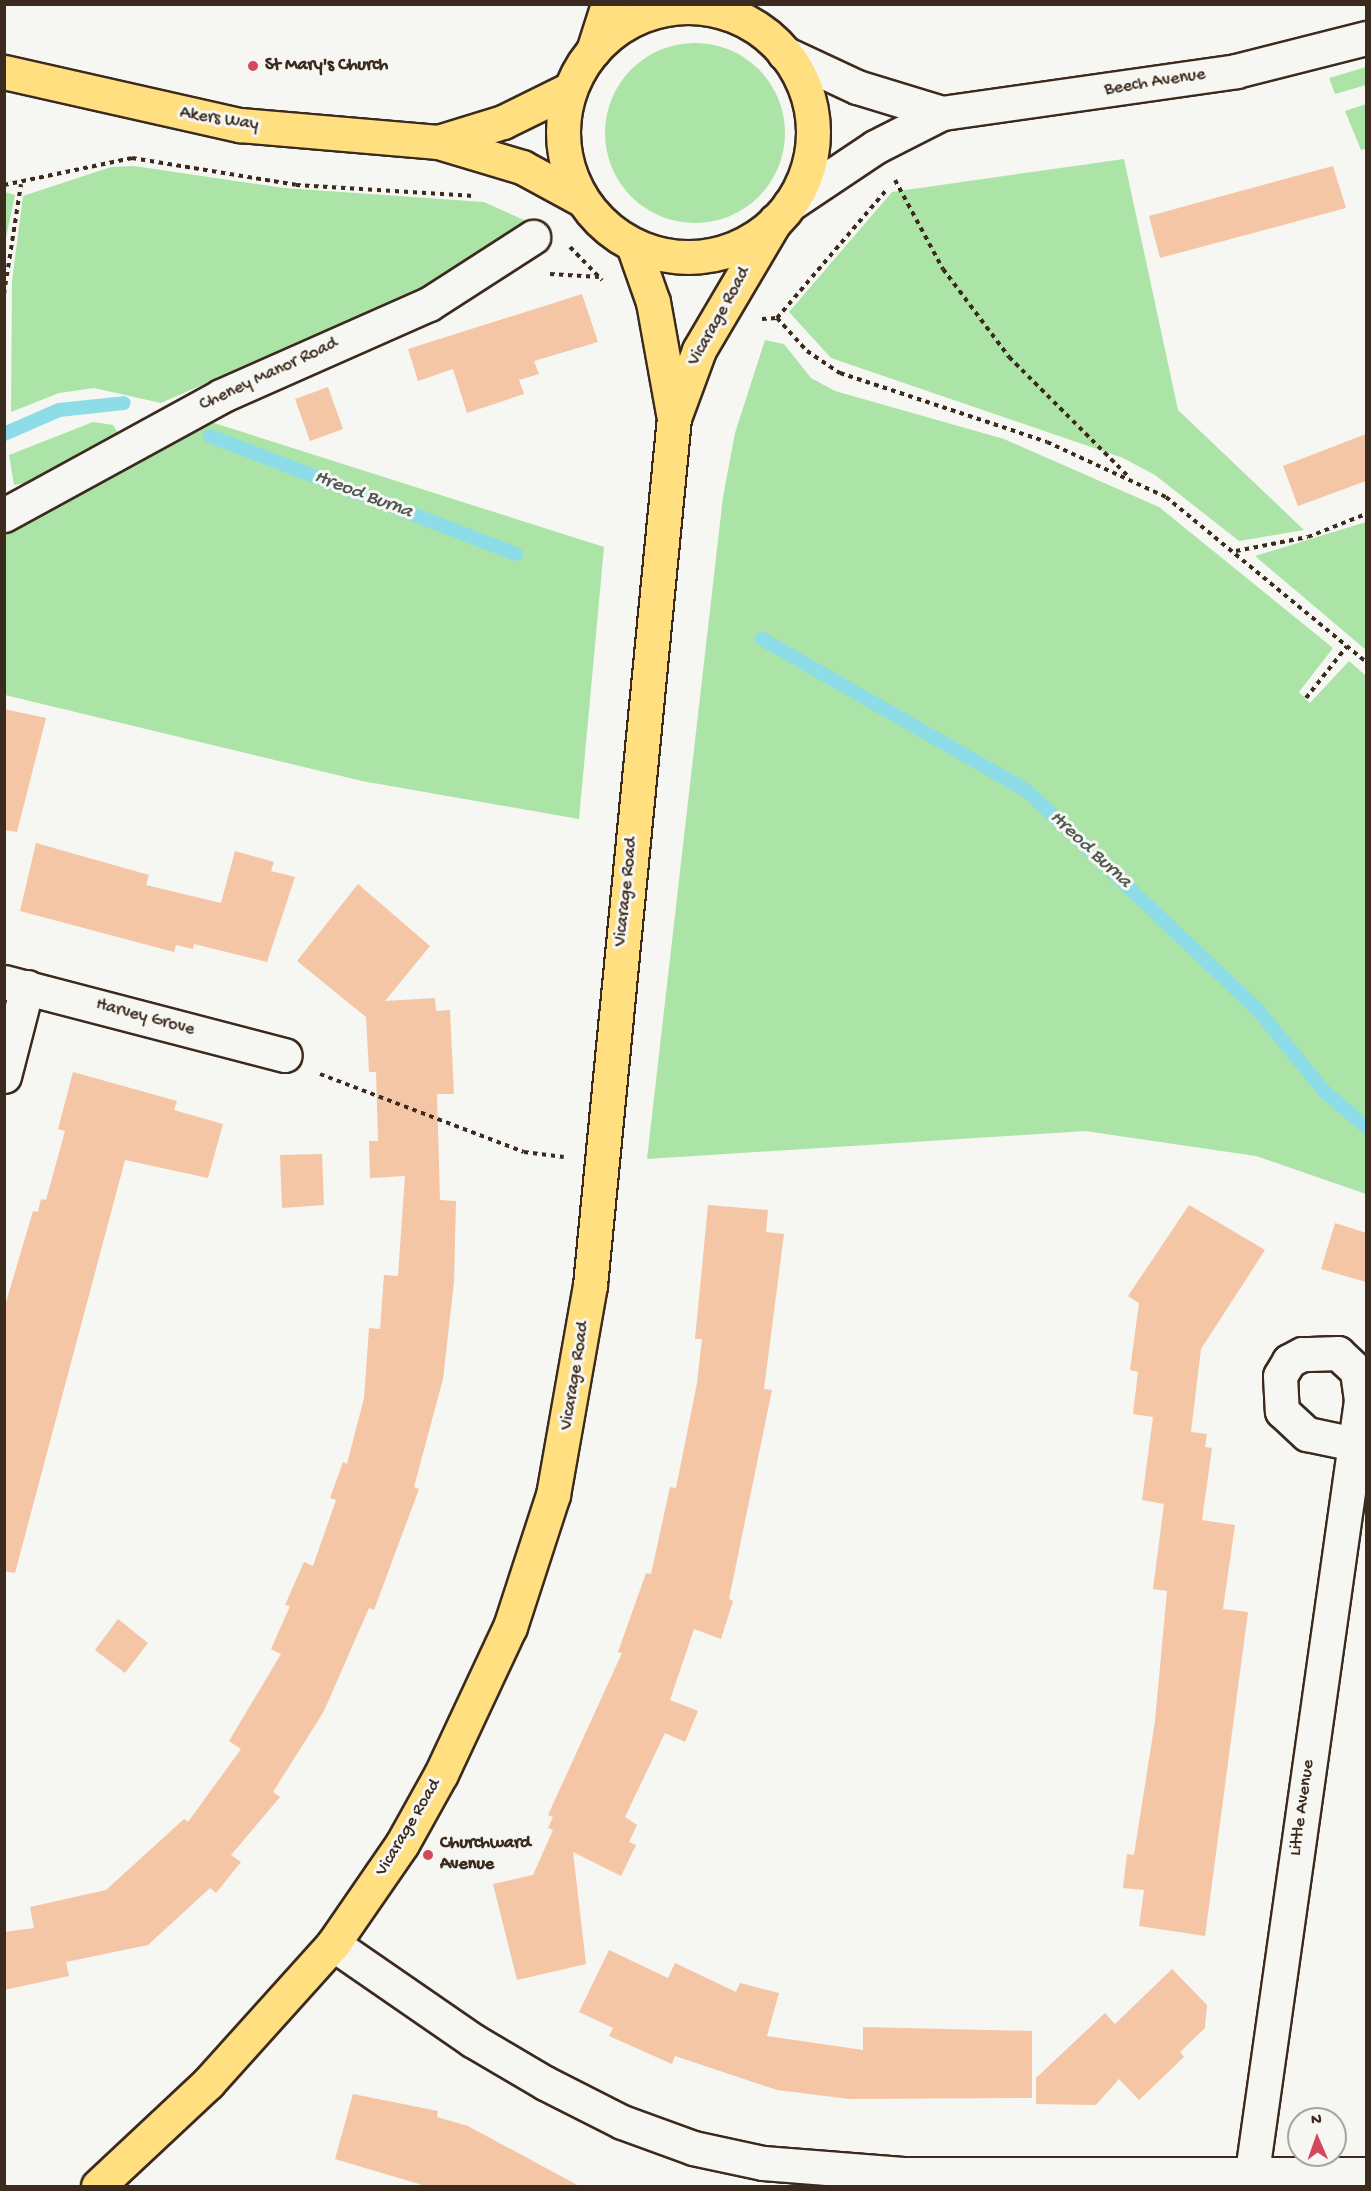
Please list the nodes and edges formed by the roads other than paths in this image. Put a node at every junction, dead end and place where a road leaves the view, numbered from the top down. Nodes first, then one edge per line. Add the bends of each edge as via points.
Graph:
1 (608, 4) edge
2 (721, 9) edge
3 (1366, 38) edge
4 (593, 51) junction
5 (784, 53) junction
6 (6, 79) edge
7 (570, 89) junction
8 (942, 113) junction
9 (438, 142) junction
10 (581, 199) junction
11 (782, 213) junction
12 (547, 237) road end
13 (633, 245) junction
14 (674, 418) junction
15 (4, 515) edge
16 (16, 984) edge
17 (285, 1055) road end
18 (4, 1076) edge
19 (1354, 1444) dead end
20 (333, 1944) junction
21 (1252, 2172) junction
22 (1366, 2174) edge
23 (98, 2187) edge

1 - 4 main road
2 - 4 main road, Vicarage Road via 686,8 645,15
2 - 5 main road, Vicarage Road via 757,28
3 - 8 street, Beech Avenue via 1236,71
4 - 7 main road
5 - 8 street, Beech Avenue via 857,87
5 - 11 main road, Vicarage Road via 803,84 813,128 809,164
6 - 9 main road, Akers Way via 240,125
7 - 9 main road, Akers Way via 503,122
7 - 10 main road via 563,145
8 - 11 street, Beech Avenue via 866,153
9 - 10 main road, Akers Way via 522,167
10 - 13 main road via 606,227
11 - 13 main road via 752,239 711,255 669,256
11 - 14 main road, Vicarage Road via 689,371
12 - 15 street, Cheney Manor Road via 438,299 211,401
13 - 14 main road, Vicarage Road via 653,302
14 - 20 main road, Vicarage Road via 601,1162 567,1432 554,1496 514,1616 480,1700 436,1784
16 - 17 street, Harvey Grove
16 - 18 street
19 - 21 street, Little Avenue
20 - 21 street via 472,2040 545,2083 622,2122 693,2148 763,2163 903,2174
20 - 23 main road, Vicarage Road via 208,2084
21 - 22 street

